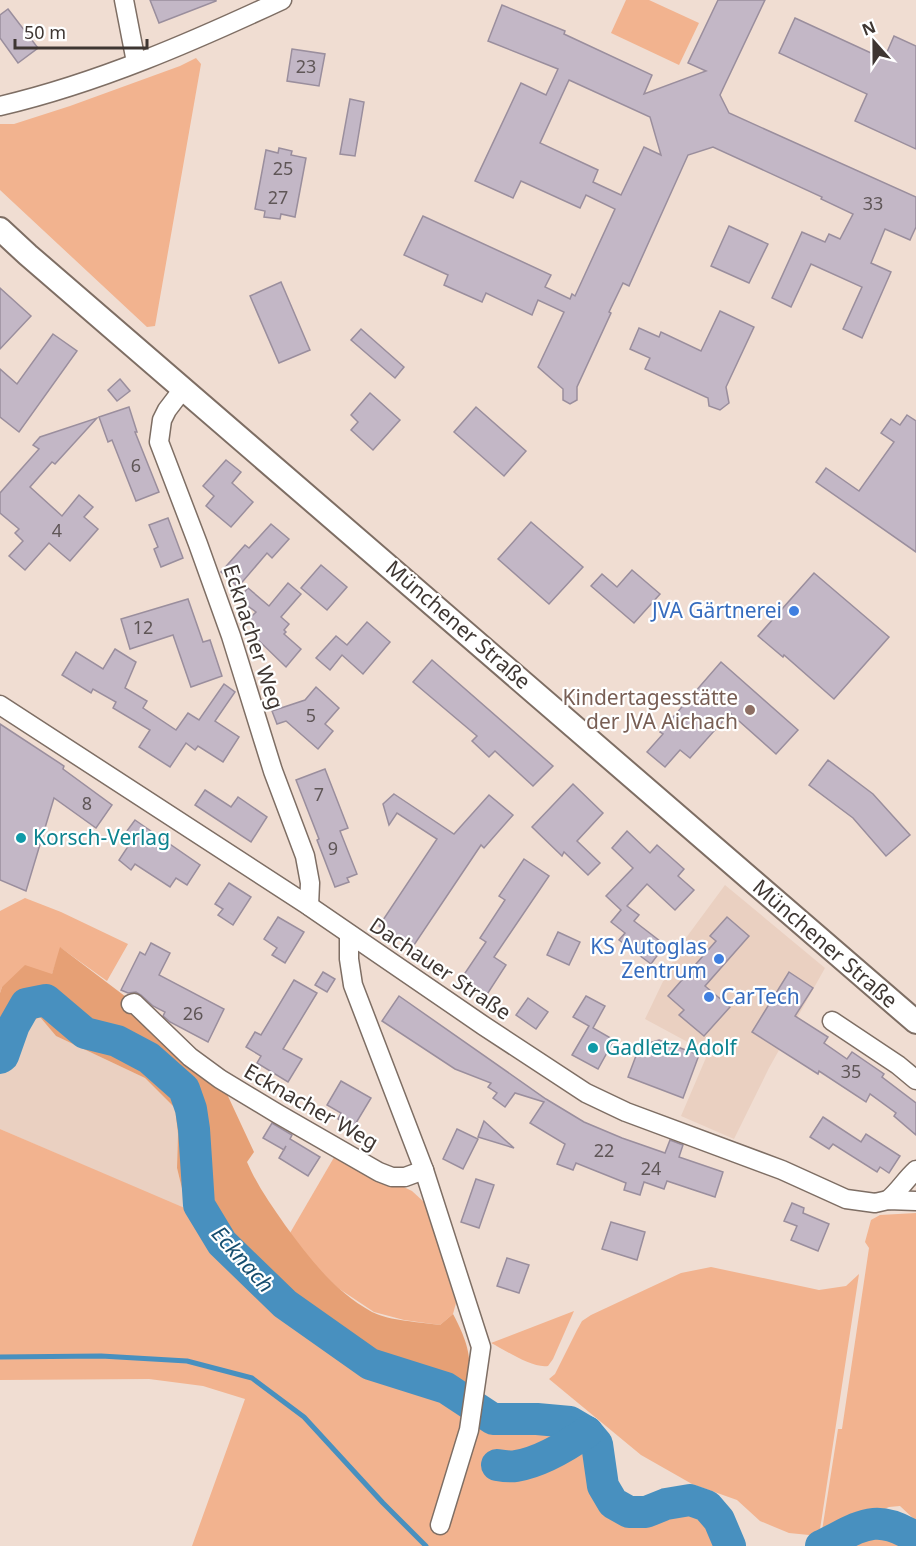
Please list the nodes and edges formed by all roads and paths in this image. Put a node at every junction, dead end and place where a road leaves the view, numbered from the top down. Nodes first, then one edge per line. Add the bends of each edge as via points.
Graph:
1 (124, 0) edge
2 (282, 0) edge
3 (136, 62) junction
4 (0, 106) edge
5 (0, 229) edge
6 (183, 389) junction
7 (0, 705) edge
8 (309, 906) junction
9 (349, 934) junction
10 (131, 1004) dead end
11 (832, 1021) dead end
12 (916, 1022) edge
13 (916, 1080) edge
14 (424, 1170) junction
15 (916, 1170) edge
16 (888, 1200) junction
17 (916, 1201) edge
18 (440, 1525) dead end

1 - 3 street
2 - 3 street
3 - 4 street
5 - 6 main road, Münchener Straße
6 - 8 street, Ecknacher Weg via 162,420 159,442 231,636 273,771 305,856
6 - 12 main road, Münchener Straße
7 - 8 street, Dachauer Straße
8 - 9 street, Dachauer Straße
9 - 14 street, Ecknacher Weg via 353,986
9 - 16 street, Dachauer Straße via 586,1093 846,1199 875,1203
10 - 14 street, Ecknacher Weg via 220,1079 364,1164 392,1177
11 - 13 street
14 - 18 street, Ecknacher Weg via 481,1347 469,1430
15 - 16 street
16 - 17 street, Dachauer Straße

